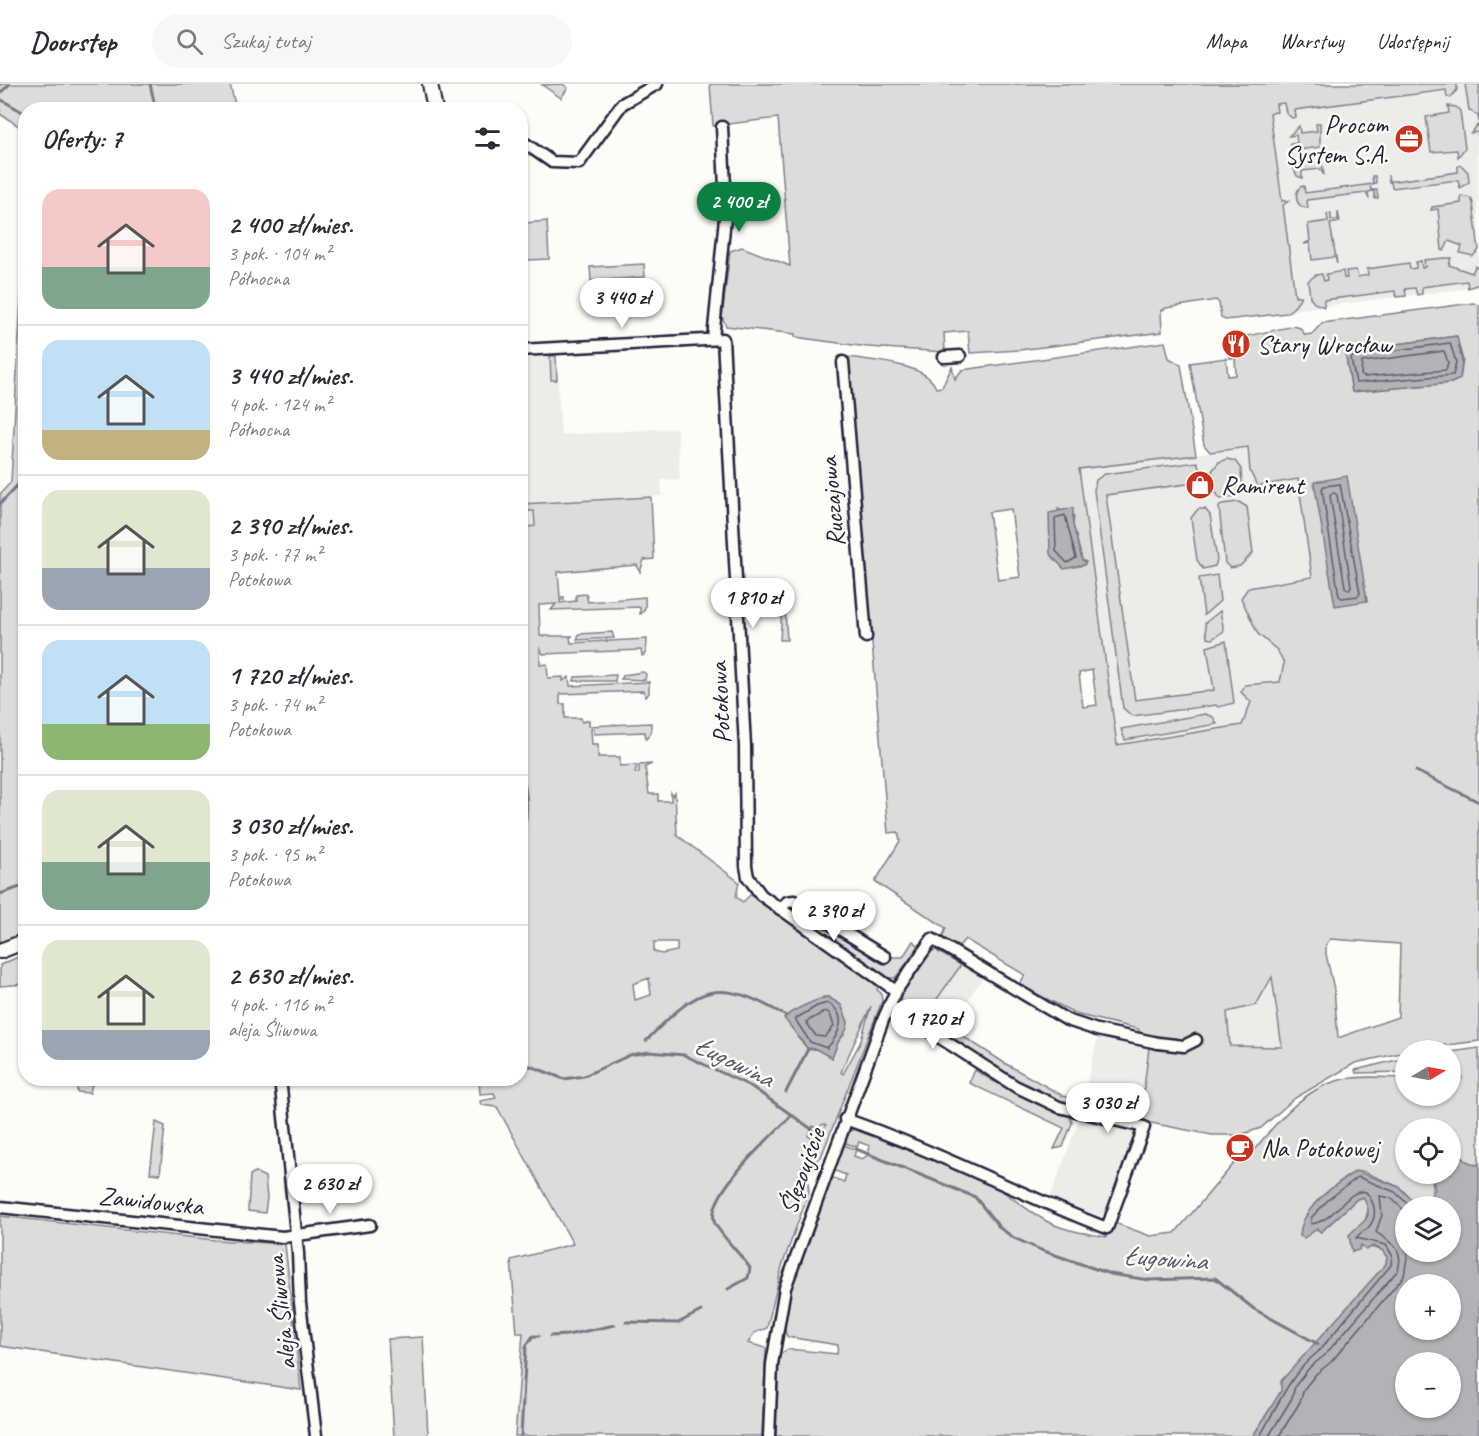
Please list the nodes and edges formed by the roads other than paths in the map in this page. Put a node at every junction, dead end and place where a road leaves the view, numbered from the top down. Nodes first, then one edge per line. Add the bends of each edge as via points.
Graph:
1 (430, 84) edge
2 (657, 84) edge
3 (433, 102) edge
4 (722, 127) dead end
5 (528, 146) edge
6 (718, 339) junction
7 (528, 350) edge
8 (960, 356) dead end
9 (944, 357) dead end
10 (843, 362) dead end
11 (866, 637) dead end
12 (780, 909) junction
13 (18, 944) edge
14 (0, 951) edge
15 (885, 957) dead end
16 (896, 991) junction
17 (889, 1005) junction
18 (1196, 1040) dead end
19 (281, 1086) edge
20 (845, 1119) junction
21 (0, 1207) edge
22 (370, 1225) dead end
23 (296, 1235) junction
24 (316, 1436) edge
25 (769, 1436) edge

1 - 3 street
2 - 5 street via 622,104 579,163 552,162
4 - 6 street, Potokowa via 726,217
6 - 7 street
6 - 12 street, Potokowa via 745,746 746,866 753,886
8 - 9 street
10 - 11 street, Ruczajowa
12 - 15 street via 787,902 794,902
12 - 16 street, Potokowa
13 - 14 street
16 - 17 street, Ślęzoujście
16 - 18 street, Ślęzoujście via 932,939 1067,1020 1158,1043 1184,1046
17 - 20 street, Ślęzoujście
17 - 20 street via 1033,1095 1078,1113 1144,1127 1107,1228 1038,1201 959,1163
19 - 23 street, aleja Śliwowa
20 - 25 street, Ślęzoujście via 783,1296 772,1364
21 - 23 street, Zawidowska via 240,1234
22 - 23 street, Zawidowska
23 - 24 street, aleja Śliwowa

